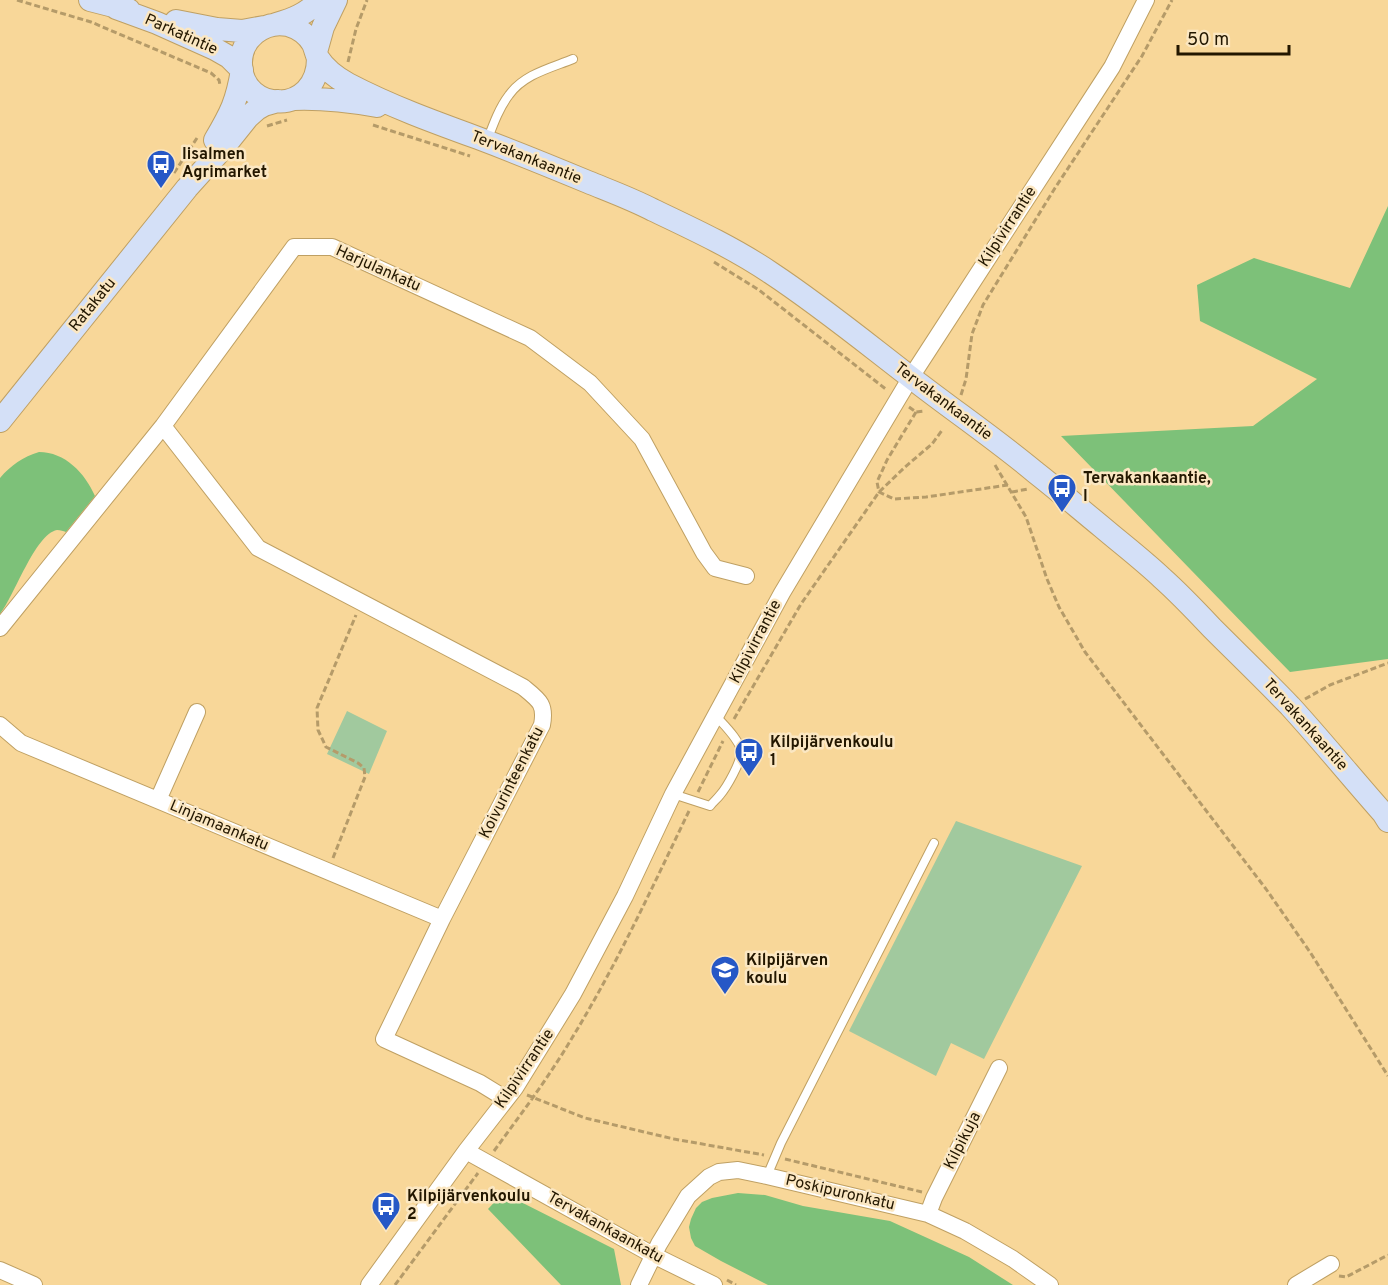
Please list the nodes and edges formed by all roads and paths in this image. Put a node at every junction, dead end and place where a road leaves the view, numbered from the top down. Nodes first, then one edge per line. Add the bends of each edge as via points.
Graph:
1 (17, 0) edge
2 (90, 0) edge
3 (320, 0) edge
4 (336, 0) edge
5 (367, 0) edge
6 (1146, 0) edge
7 (1172, 0) edge
8 (116, 8) junction
9 (270, 26) junction
10 (317, 55) junction
11 (573, 59) dead end
12 (242, 70) junction
13 (341, 81) junction
14 (221, 88) dead end
15 (287, 106) junction
16 (408, 112) junction
17 (248, 117) junction
18 (364, 123) dead end
19 (197, 138) dead end
20 (480, 149) junction
21 (179, 183) junction
22 (712, 261) dead end
23 (911, 377) junction
24 (960, 396) dead end
25 (898, 398) junction
26 (930, 410) dead end
27 (915, 412) junction
28 (1, 419) edge
29 (163, 426) junction
30 (943, 429) dead end
31 (993, 461) dead end
32 (1008, 485) junction
33 (879, 492) junction
34 (746, 576) dead end
35 (361, 602) junction
36 (0, 628) edge
37 (1388, 663) edge
38 (1291, 707) junction
39 (197, 712) dead end
40 (716, 717) junction
41 (0, 725) edge
42 (728, 729) junction
43 (673, 794) junction
44 (158, 800) junction
45 (693, 801) junction
46 (1388, 821) edge
47 (934, 843) dead end
48 (328, 871) junction
49 (442, 919) junction
50 (999, 1068) dead end
51 (1388, 1076) edge
52 (510, 1093) junction
53 (533, 1098) junction
54 (466, 1151) junction
55 (492, 1154) dead end
56 (774, 1157) junction
57 (475, 1176) dead end
58 (767, 1176) junction
59 (934, 1198) junction
60 (928, 1214) junction
61 (653, 1255) junction
62 (1388, 1255) edge
63 (1331, 1264) joint
64 (0, 1270) edge
65 (34, 1285) edge
66 (369, 1285) edge
67 (395, 1285) edge
68 (639, 1285) edge
69 (714, 1285) edge
70 (1050, 1285) edge
71 (1296, 1285) edge

1 - 14 path via 90,22 165,53 211,73
2 - 8 street, Parkatintie
3 - 9 street via 295,19
4 - 10 street via 323,27
5 - 13 path
6 - 23 street, Kilpivirrantie via 1112,67
7 - 24 path via 1142,56 1054,188 983,305 972,334
8 - 9 street, Parkatintie via 217,29 242,31
8 - 12 street, Parkatintie via 215,49
9 - 10 street via 299,29 315,46
9 - 12 street via 254,33 247,42
10 - 13 street, Tervakankaantie
10 - 15 street via 318,68 310,87
11 - 20 lane via 520,83 509,94
12 - 15 street via 255,93
12 - 21 street, Ratakatu via 235,103
13 - 16 street, Tervakankaantie
15 - 16 street, Tervakankaantie via 315,98
15 - 17 street, Ratakatu via 264,105
15 - 17 path via 264,127
16 - 20 street, Tervakankaantie
17 - 21 street, Ratakatu via 224,147
18 - 20 path
19 - 21 path
20 - 23 street, Tervakankaantie via 648,207 716,241 769,271
21 - 28 street, Ratakatu
22 - 25 path via 759,290
23 - 25 street, Kilpivirrantie
23 - 38 street, Tervakankaantie via 1033,470 1162,577
25 - 27 path
25 - 40 street, Kilpivirrantie via 782,593
26 - 27 path
27 - 33 path via 877,482
29 - 34 street, Harjulankatu via 294,247 332,247 530,338 590,383 642,439 715,567
29 - 35 street, Koivurinteenkatu via 258,548
29 - 36 street, Harjulankatu
30 - 33 path
31 - 32 path
32 - 33 path via 894,499
32 - 51 path via 1026,517 1059,607 1085,652 1266,889
33 - 42 path via 801,604
35 - 48 path via 317,708 318,730 326,747 358,763 364,768 365,777
35 - 49 street, Koivurinteenkatu via 523,687 538,699 544,712 542,725
37 - 38 path via 1329,685
38 - 46 street, Tervakankaantie
39 - 44 street
40 - 42 lane
40 - 43 street, Kilpivirrantie
41 - 44 street, Linjamaankatu via 21,743
42 - 45 path
42 - 45 lane via 741,752 739,763 710,806
43 - 45 lane
43 - 52 street, Kilpivirrantie via 573,994
44 - 48 street, Linjamaankatu
45 - 53 path via 604,981
47 - 56 lane
48 - 49 street, Linjamaankatu
49 - 52 street, Koivurinteenkatu via 384,1039
50 - 59 street, Kilpikuja
52 - 53 path
52 - 54 street, Kilpivirrantie
53 - 55 path
53 - 56 path via 585,1118
54 - 61 street, Tervakankaankatu
54 - 66 street, Kilpivirrantie
56 - 58 lane
56 - 59 path via 919,1191
57 - 67 path
58 - 60 street, Poskipuronkatu
58 - 61 street, Poskipuronkatu via 738,1170 709,1177 688,1196
59 - 60 street, Kilpikuja
60 - 70 street, Poskipuronkatu via 965,1231
61 - 68 street, Poskipuronkatu
61 - 69 street, Tervakankaankatu
62 - 63 path via 1346,1277 1339,1276
63 - 71 street
64 - 65 street

